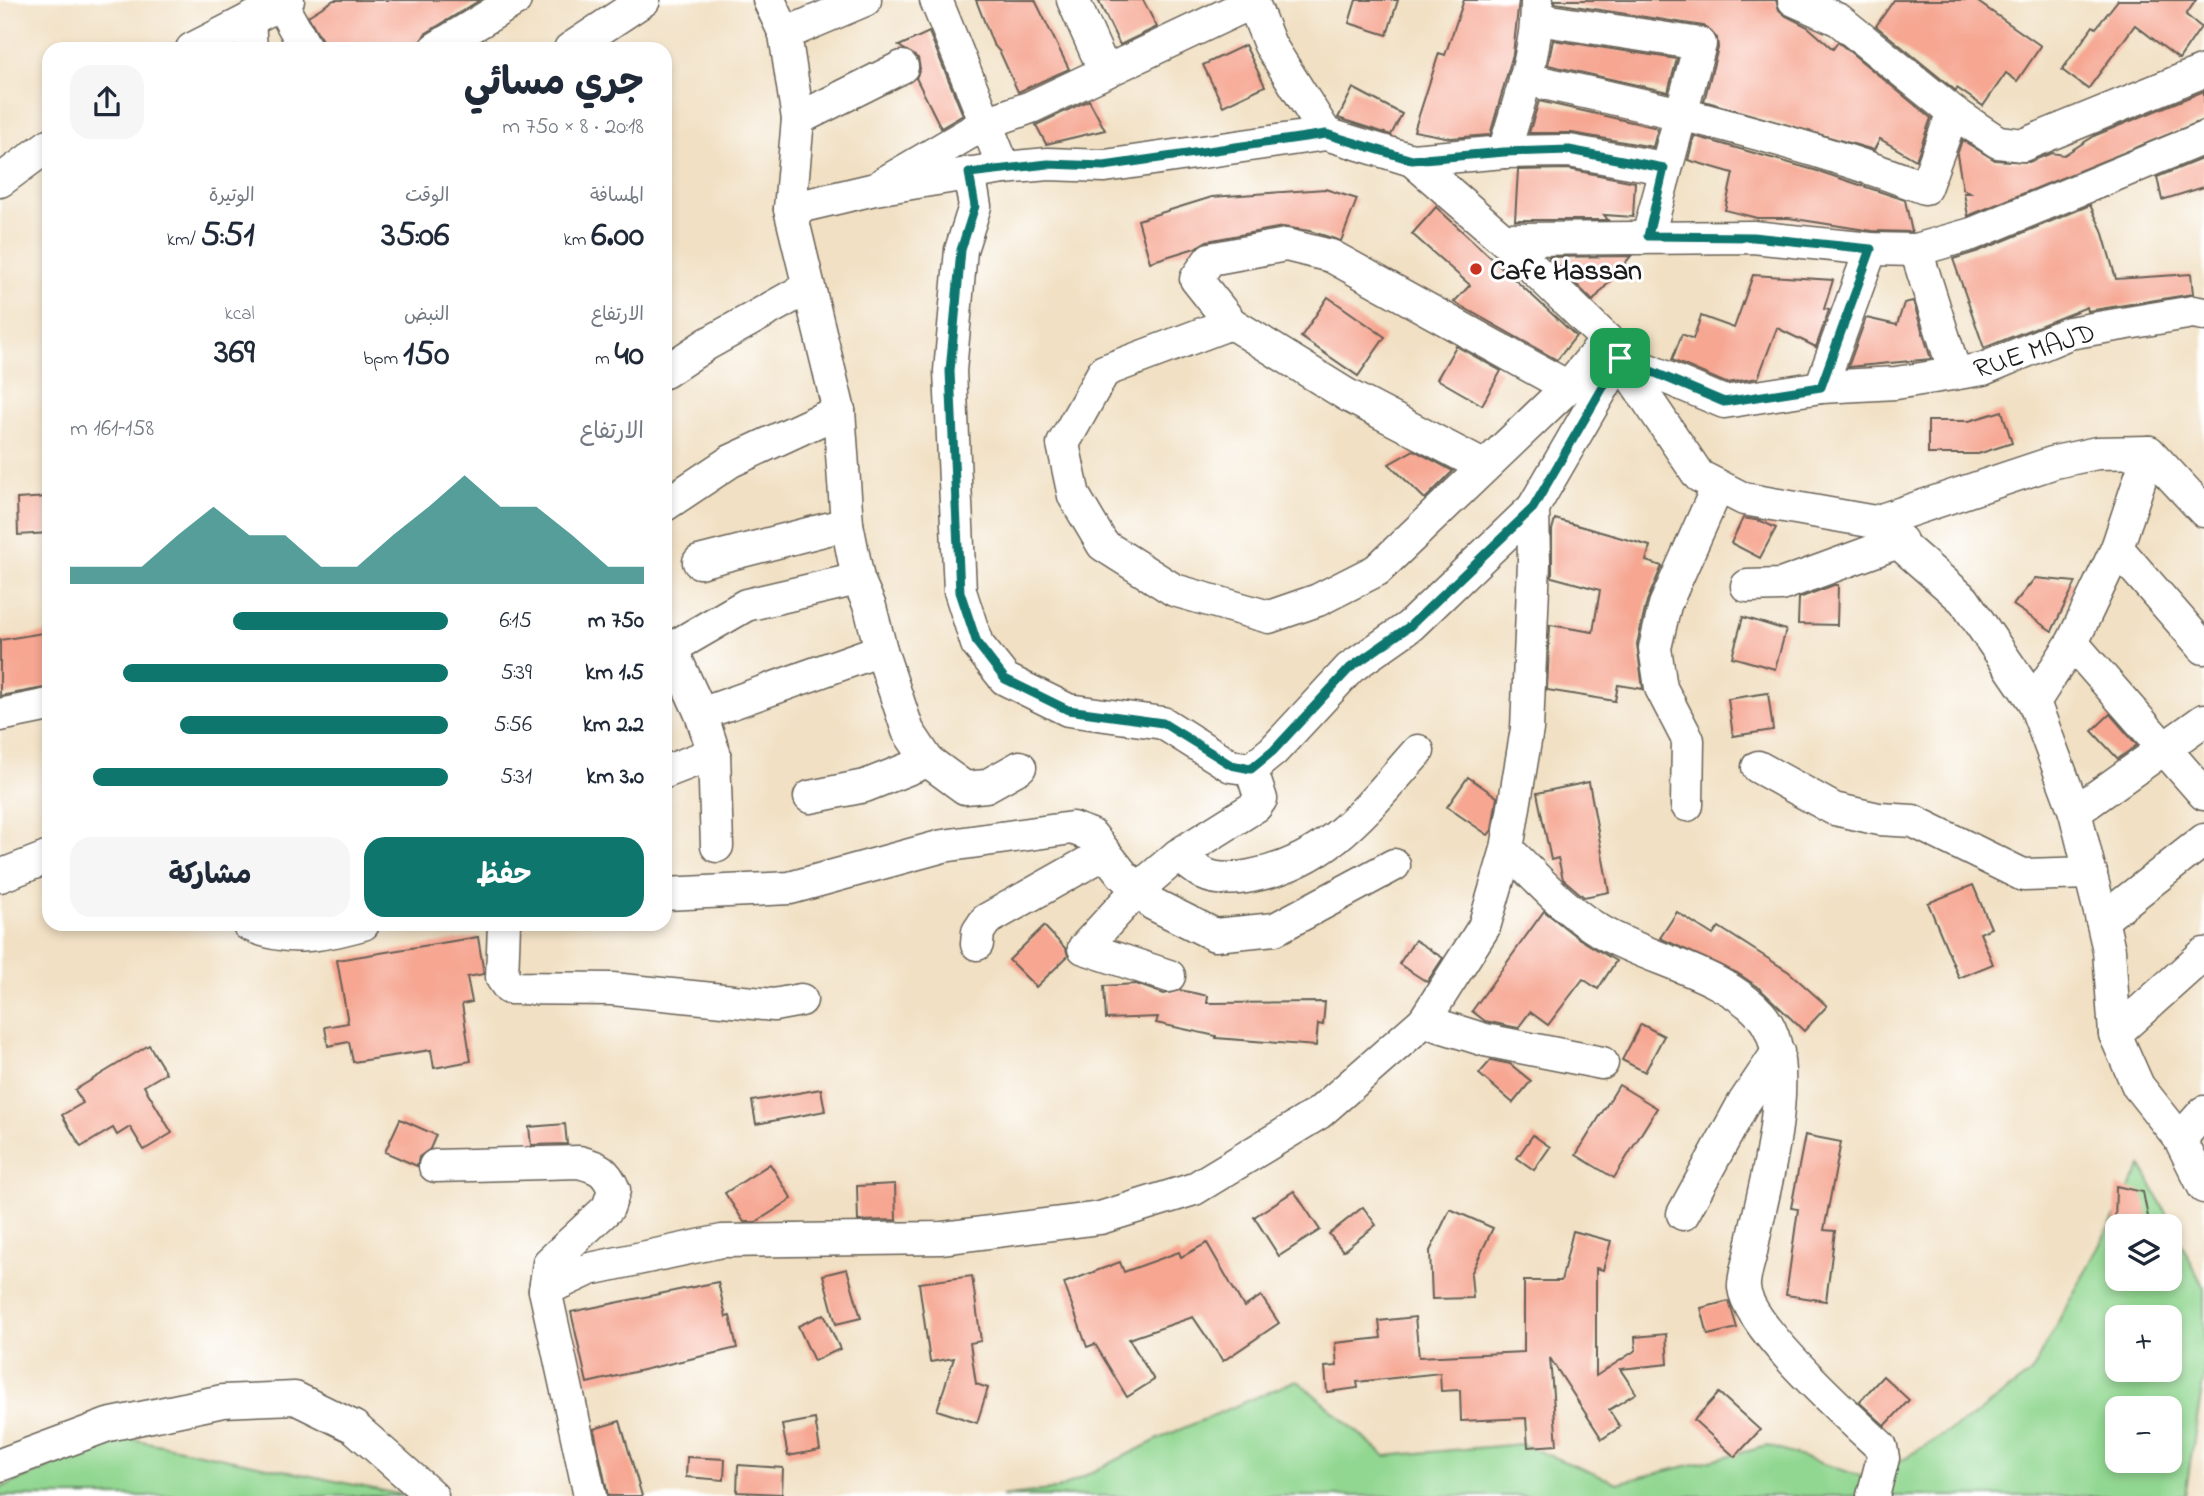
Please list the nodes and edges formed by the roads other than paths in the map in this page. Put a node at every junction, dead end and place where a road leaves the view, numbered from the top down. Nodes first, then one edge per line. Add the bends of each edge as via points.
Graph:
1 (515, 0) edge
2 (644, 0) edge
3 (769, 0) edge
4 (865, 0) edge
5 (936, 0) edge
6 (1073, 0) edge
7 (1794, 0) edge
8 (1252, 1) edge
9 (285, 2) edge
10 (1537, 9) edge
11 (1844, 10) edge
12 (785, 34) junction
13 (250, 35) edge
14 (221, 42) edge
15 (303, 42) edge
16 (446, 42) edge
17 (581, 42) edge
18 (902, 67) dead end
19 (2204, 71) edge
20 (1105, 72) junction
21 (1525, 79) junction
22 (1954, 112) junction
23 (1682, 113) junction
24 (797, 119) junction
25 (986, 123) junction
26 (1326, 134) junction
27 (2204, 138) edge
28 (42, 150) edge
29 (1504, 152) junction
30 (1412, 160) junction
31 (1004, 168) junction
32 (1664, 168) junction
33 (969, 173) junction
34 (0, 181) edge
35 (875, 188) junction
36 (790, 209) junction
37 (1648, 236) junction
38 (1503, 239) junction
39 (1871, 249) junction
40 (1916, 250) junction
41 (807, 288) junction
42 (2204, 314) edge
43 (1231, 323) junction
44 (1613, 349) junction
45 (672, 367) edge
46 (1955, 373) junction
47 (1568, 387) junction
48 (1821, 387) junction
49 (839, 411) junction
50 (2149, 452) junction
51 (1483, 466) junction
52 (1718, 486) junction
53 (672, 500) edge
54 (1533, 508) junction
55 (2204, 511) edge
56 (1875, 522) junction
57 (847, 524) junction
58 (1901, 541) junction
59 (2117, 548) junction
60 (699, 562) dead end
61 (858, 579) junction
62 (1747, 586) dead end
63 (2072, 643) junction
64 (672, 648) edge
65 (2204, 648) edge
66 (881, 650) junction
67 (672, 658) edge
68 (2034, 702) junction
69 (42, 706) edge
70 (701, 714) junction
71 (0, 715) edge
72 (2204, 720) edge
73 (2164, 748) junction
74 (1418, 751) dead end
75 (713, 752) junction
76 (928, 761) junction
77 (1020, 767) dead end
78 (1758, 767) dead end
79 (672, 769) edge
80 (1251, 769) junction
81 (2204, 794) edge
82 (810, 797) dead end
83 (1687, 805) dead end
84 (2075, 811) junction
85 (2204, 840) edge
86 (717, 846) dead end
87 (1507, 849) junction
88 (1105, 853) junction
89 (1178, 855) junction
90 (42, 860) edge
91 (1394, 865) dead end
92 (2091, 873) junction
93 (0, 876) edge
94 (1138, 889) junction
95 (672, 894) edge
96 (2102, 920) junction
97 (262, 931) edge
98 (339, 931) edge
99 (504, 931) edge
100 (977, 944) dead end
101 (2204, 954) edge
102 (1169, 976) dead end
103 (801, 1000) dead end
104 (1424, 1021) junction
105 (2115, 1034) junction
106 (1778, 1052) junction
107 (1602, 1063) dead end
108 (2204, 1112) edge
109 (2192, 1140) edge
110 (435, 1166) dead end
111 (2204, 1187) edge
112 (1683, 1214) dead end
113 (545, 1290) junction
114 (0, 1465) edge
115 (432, 1496) edge
116 (590, 1496) edge
117 (1873, 1496) edge

1 - 16 street
2 - 17 street
3 - 12 street
4 - 12 street
5 - 25 street
6 - 20 street
7 - 11 street
8 - 20 street
8 - 26 street via 1270,45
9 - 13 street
9 - 15 street
10 - 21 street
10 - 23 street via 1700,44
11 - 22 street
12 - 24 street
13 - 14 street
18 - 24 street
19 - 22 street via 2023,145 1998,142
20 - 25 street
21 - 23 street
21 - 29 street
22 - 23 street via 1925,187 1869,166
23 - 32 street
24 - 36 street
25 - 31 street
25 - 35 street
26 - 30 street
26 - 31 street via 1104,166
27 - 40 street via 1972,234
28 - 34 street
29 - 30 street
29 - 32 street via 1569,150
30 - 38 street
31 - 33 street
32 - 37 street
33 - 35 street
33 - 80 street via 975,206 961,250 950,371 960,592 977,643 1005,679 1068,710 1163,723 1231,765
35 - 36 street
36 - 41 street
37 - 38 street
37 - 39 street via 1753,237
38 - 44 street
39 - 40 street
39 - 48 street
40 - 46 street
41 - 45 street
41 - 49 street
42 - 46 street, RUE MAJD via 2193,312 2069,333 1983,369
43 - 47 street via 1196,279 1210,259 1286,245 1331,256
43 - 51 street via 1347,395
43 - 51 street via 1104,371 1063,444 1074,496 1103,545 1174,590 1269,617 1318,600 1377,570
44 - 47 street
44 - 48 street, RUE MAJD via 1724,402
44 - 52 street via 1699,476
44 - 54 street
46 - 48 street, RUE MAJD via 1896,383
47 - 51 street
49 - 53 street via 731,461
49 - 57 street
50 - 55 street
50 - 56 street via 2097,453 2055,462
50 - 59 street
52 - 56 street via 1744,499
52 - 83 street via 1665,605 1656,648 1661,688 1688,740
54 - 80 street via 1410,626 1350,668
54 - 87 street via 1527,729
56 - 58 street
57 - 60 street
57 - 61 street
58 - 62 street via 1780,585
58 - 68 street via 1964,600
59 - 63 street
59 - 65 street
61 - 64 street via 746,605
61 - 66 street
63 - 68 street
63 - 73 street
66 - 70 street
66 - 76 street via 908,731
67 - 70 street
68 - 84 street
69 - 71 street
70 - 75 street
72 - 73 street
73 - 81 street
73 - 84 street
74 - 89 street via 1359,817 1319,851 1282,870 1218,878 1203,874
75 - 79 street
75 - 86 street
76 - 77 street via 965,788 986,786
76 - 82 street via 865,786
78 - 92 street via 1834,809 1913,821 2023,875
80 - 89 street via 1261,799 1256,806
84 - 92 street
85 - 96 street
87 - 104 street via 1484,927
87 - 106 street via 1566,908 1603,933 1737,996 1761,1016
88 - 94 street
88 - 95 street via 1091,835 1072,828 943,846 790,888
88 - 100 street via 986,920
89 - 94 street
90 - 93 street
91 - 94 street via 1275,929 1216,935 1153,904
92 - 96 street
94 - 102 street via 1084,948
96 - 105 street via 2109,950
97 - 98 street via 292,937
99 - 103 street via 502,978 509,988 612,989 774,1005
101 - 105 street
104 - 107 street via 1485,1040
104 - 113 street via 1307,1120 1194,1189 1100,1218 942,1238 722,1241 590,1269
105 - 109 street via 2138,1086
106 - 112 street via 1743,1104
106 - 117 street via 1781,1096 1744,1289 1762,1327 1881,1447 1883,1458
108 - 109 street
109 - 111 street
110 - 113 street via 579,1162 601,1168 608,1175 614,1190 608,1208 549,1263
113 - 116 street
114 - 115 street via 108,1424 223,1401 295,1398 354,1427

